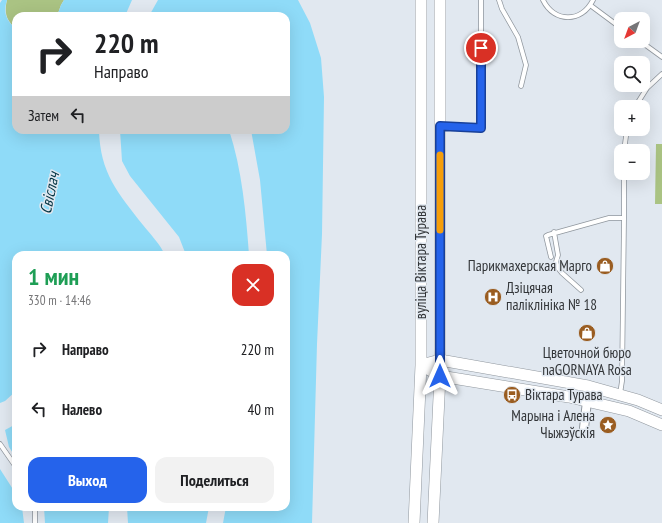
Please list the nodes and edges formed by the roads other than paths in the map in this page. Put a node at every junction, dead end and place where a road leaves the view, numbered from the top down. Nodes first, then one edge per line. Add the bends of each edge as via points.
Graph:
1 (421, 0) edge
2 (440, 0) edge
3 (481, 0) edge
4 (499, 0) edge
5 (543, 0) edge
6 (593, 0) edge
7 (590, 5) junction
8 (614, 23) edge
9 (650, 48) edge
10 (662, 57) edge
11 (662, 74) edge
12 (521, 86) dead end
13 (639, 100) edge
14 (440, 126) junction
15 (624, 180) edge
16 (624, 218) junction
17 (554, 232) junction
18 (551, 257) dead end
19 (581, 290) dead end
20 (440, 360) junction
21 (421, 365) junction
22 (440, 376) junction
23 (588, 386) junction
24 (620, 394) junction
25 (587, 401) junction
26 (662, 410) edge
27 (662, 425) edge
28 (584, 428) dead end
29 (0, 444) edge
30 (12, 461) edge
31 (35, 511) edge
32 (35, 523) edge
33 (414, 523) edge
34 (433, 523) edge

1 - 21 main road, вуліца Віктара Турава
2 - 14 main road, вуліца Віктара Турава
3 - 14 lane via 481,128
4 - 12 lane via 518,37 526,65
5 - 7 lane via 550,11 566,17 577,16 585,12
6 - 7 lane
7 - 8 lane
9 - 10 lane
11 - 13 lane via 647,88
14 - 20 main road, вуліца Віктара Турава
15 - 16 lane
16 - 17 lane via 609,218
16 - 24 lane
17 - 18 lane via 546,236
17 - 19 lane via 558,268
20 - 21 main road
20 - 22 main road, вуліца Віктара Турава
20 - 23 main road
21 - 22 main road
21 - 33 main road, вуліца Віктара Турава
22 - 25 main road
22 - 34 main road, вуліца Віктара Турава
23 - 24 main road
23 - 25 main road
24 - 26 main road
25 - 27 main road via 629,411
25 - 28 street
29 - 30 lane
31 - 32 lane

